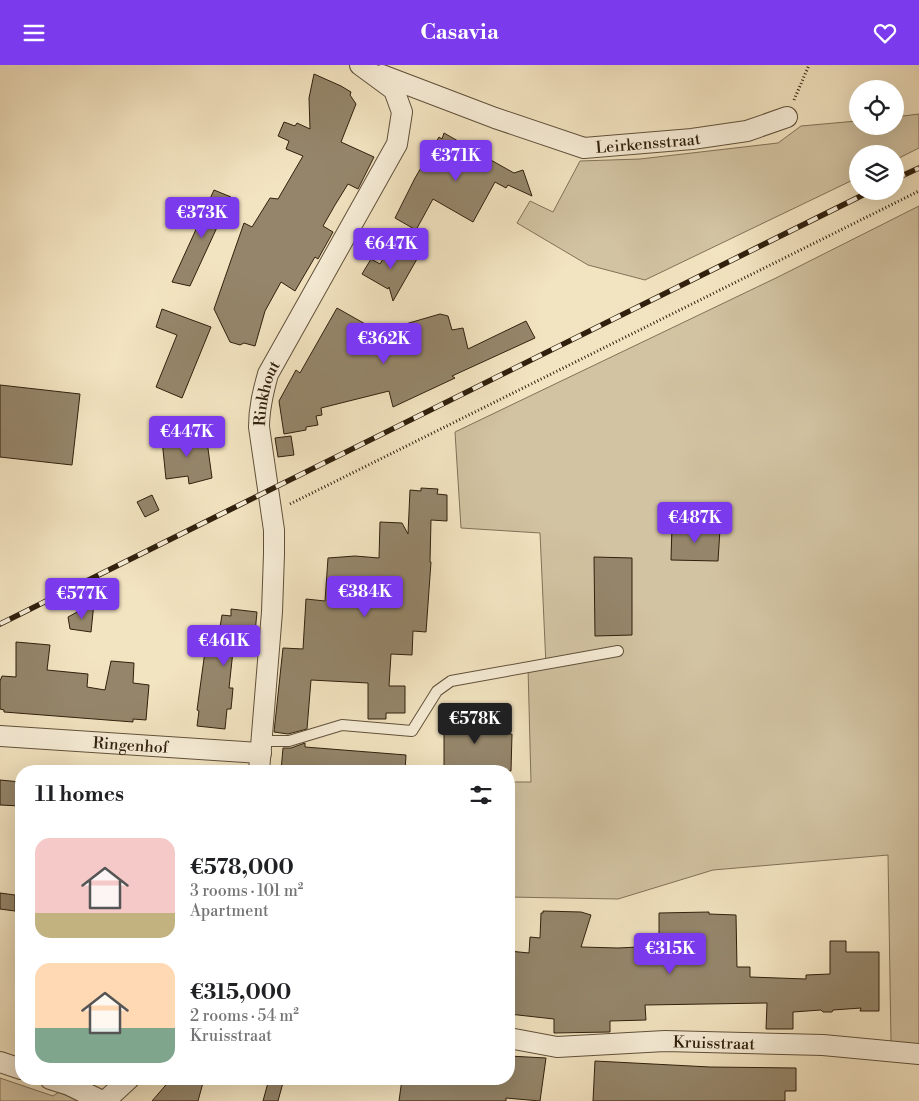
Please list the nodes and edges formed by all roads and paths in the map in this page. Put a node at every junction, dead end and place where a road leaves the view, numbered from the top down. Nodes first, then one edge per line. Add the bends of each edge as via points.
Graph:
1 (809, 65) edge
2 (364, 67) edge
3 (787, 117) joint
4 (919, 191) edge
5 (272, 513) junction
6 (618, 651) dead end
7 (0, 736) edge
8 (261, 755) edge
9 (515, 1039) edge
10 (919, 1054) edge
11 (0, 1062) edge
12 (15, 1067) edge
13 (69, 1085) edge
14 (122, 1085) edge
15 (104, 1101) edge

1 - 3 path
2 - 3 street, Leirkensstraat via 584,148 747,131
2 - 5 street, Rinkhout via 394,90 402,112 396,145 268,374 259,427
4 - 5 path
5 - 8 street, Rinkhout via 273,593
6 - 8 lane via 451,681 437,691 412,731 342,725 289,741
7 - 8 street, Ringenhof
9 - 10 street, Kruisstraat via 556,1047 674,1041 823,1045
11 - 12 street
13 - 15 street
14 - 15 street

